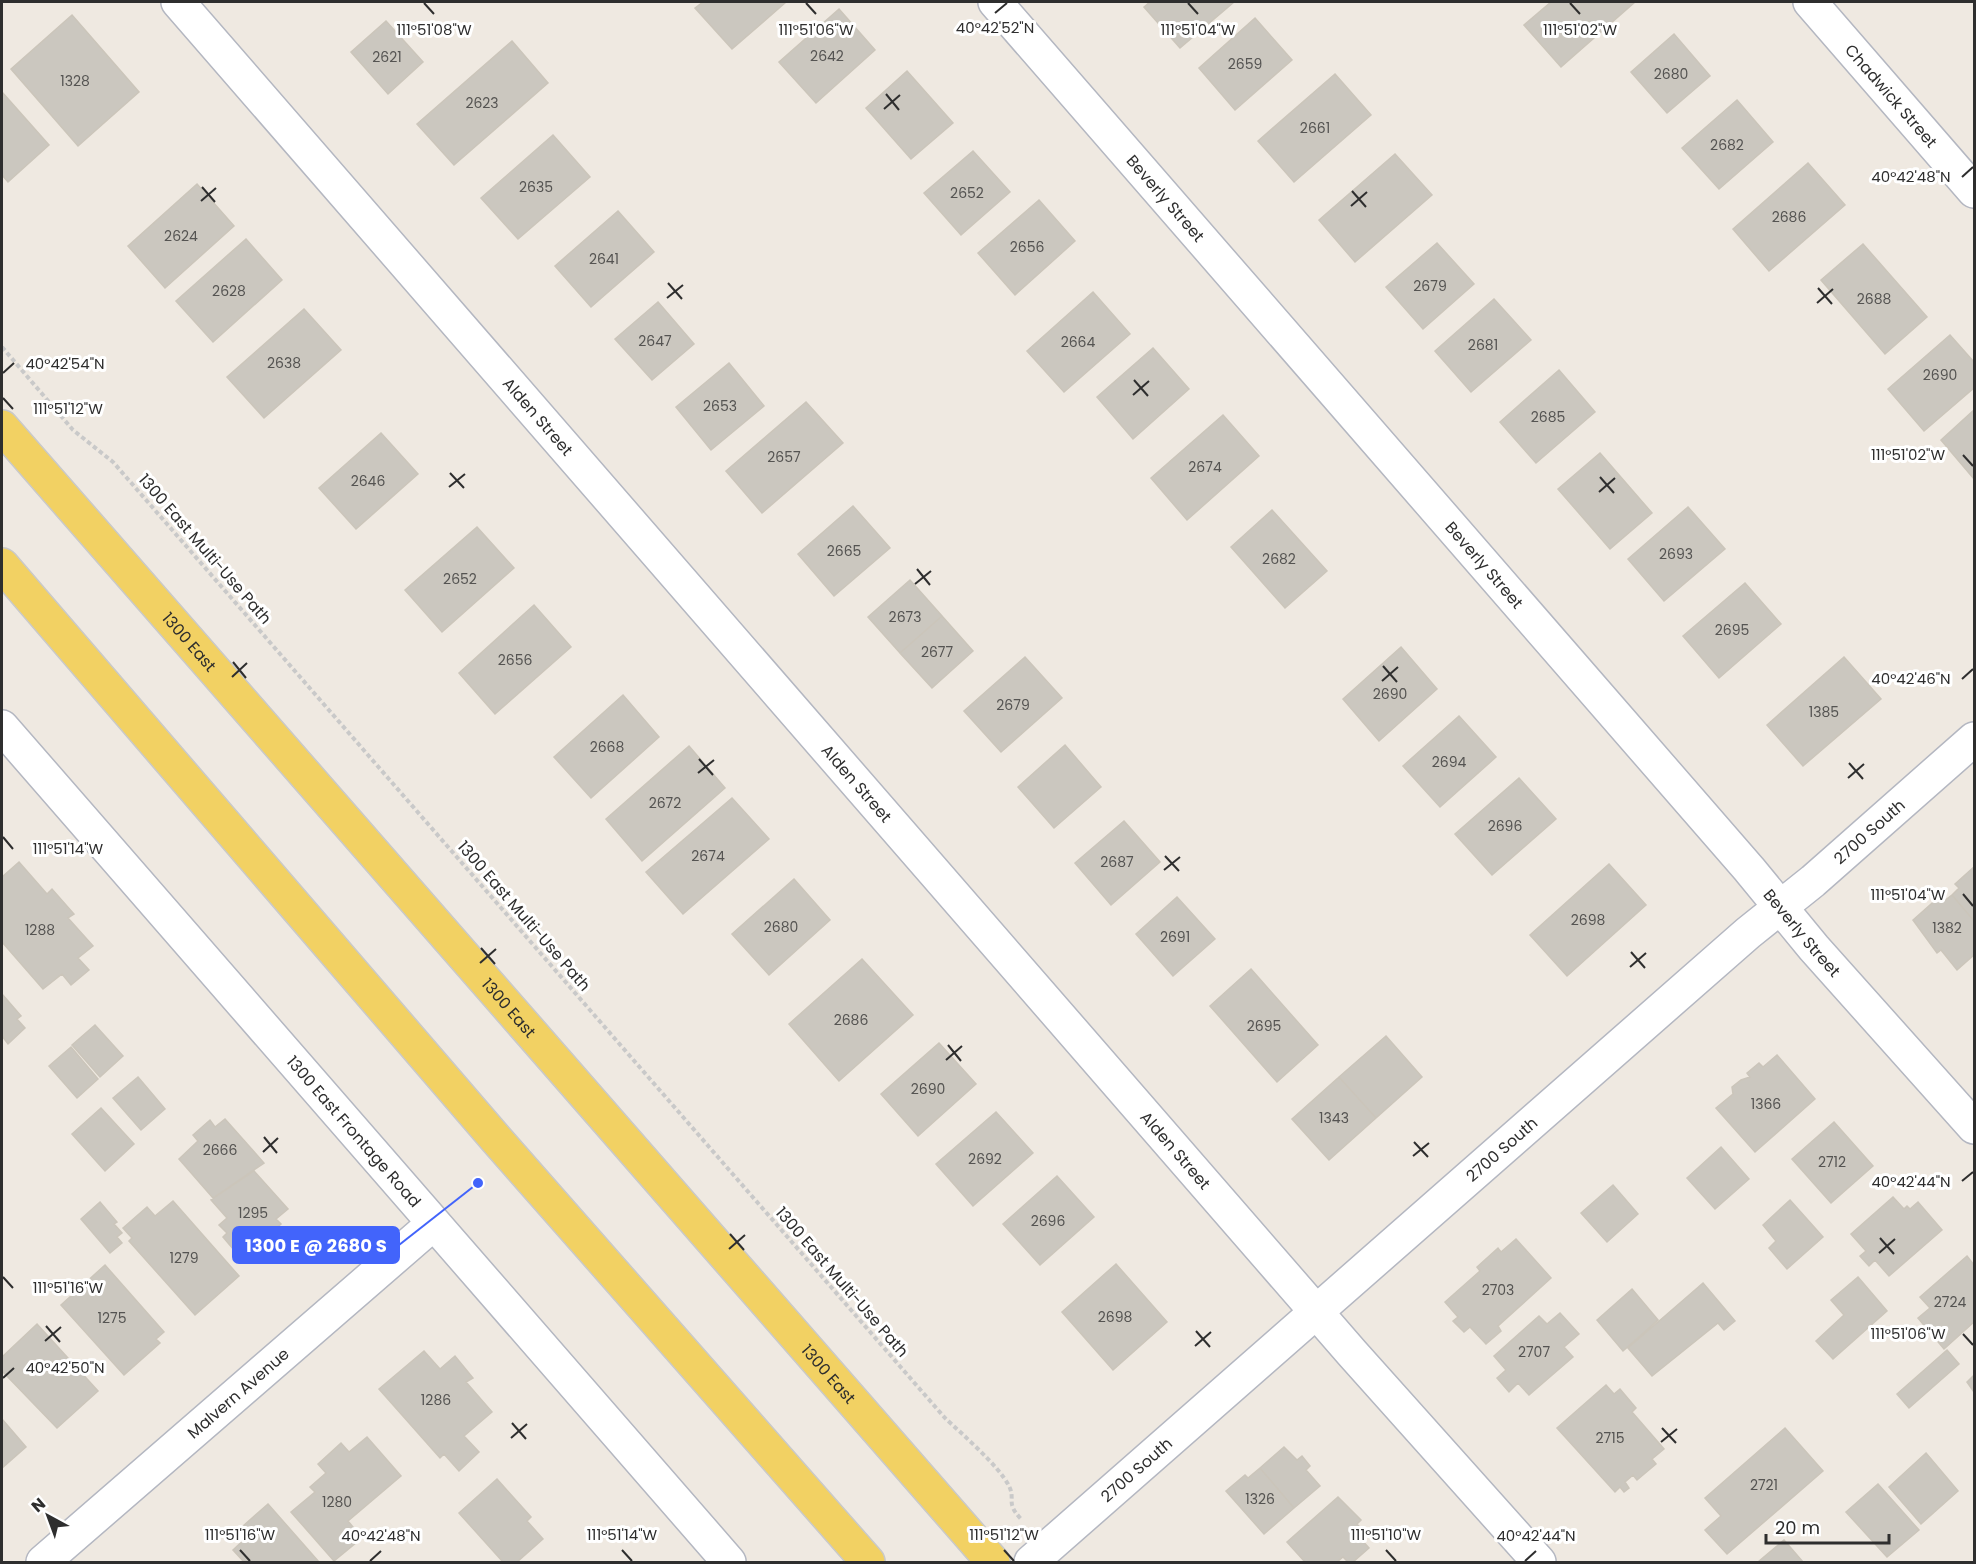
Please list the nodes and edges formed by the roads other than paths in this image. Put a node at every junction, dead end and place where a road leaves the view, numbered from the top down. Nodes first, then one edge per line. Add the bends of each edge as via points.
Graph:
1 (178, 2) edge
2 (995, 2) edge
3 (1810, 2) edge
4 (1974, 191) edge
5 (2, 427) edge
6 (2, 565) edge
7 (1974, 739) edge
8 (7, 744) edge
9 (1781, 907) junction
10 (1974, 1127) edge
11 (433, 1224) junction
12 (1317, 1312) junction
13 (43, 1563) edge
14 (729, 1563) edge
15 (868, 1563) edge
16 (993, 1563) edge
17 (1030, 1563) edge
18 (1539, 1563) edge

1 - 12 street, Alden Street
2 - 9 street, Beverly Street
3 - 4 street, Chadwick Street
5 - 16 main road, 1300 East
6 - 15 main road via 496,1139
7 - 9 street, 2700 South
8 - 11 street, 1300 East Frontage Road
9 - 10 street, Beverly Street
9 - 12 street, 2700 South
11 - 13 street, Malvern Avenue
11 - 14 street, 1300 East Frontage Road
12 - 17 street, 2700 South
12 - 18 street, Alden Street

